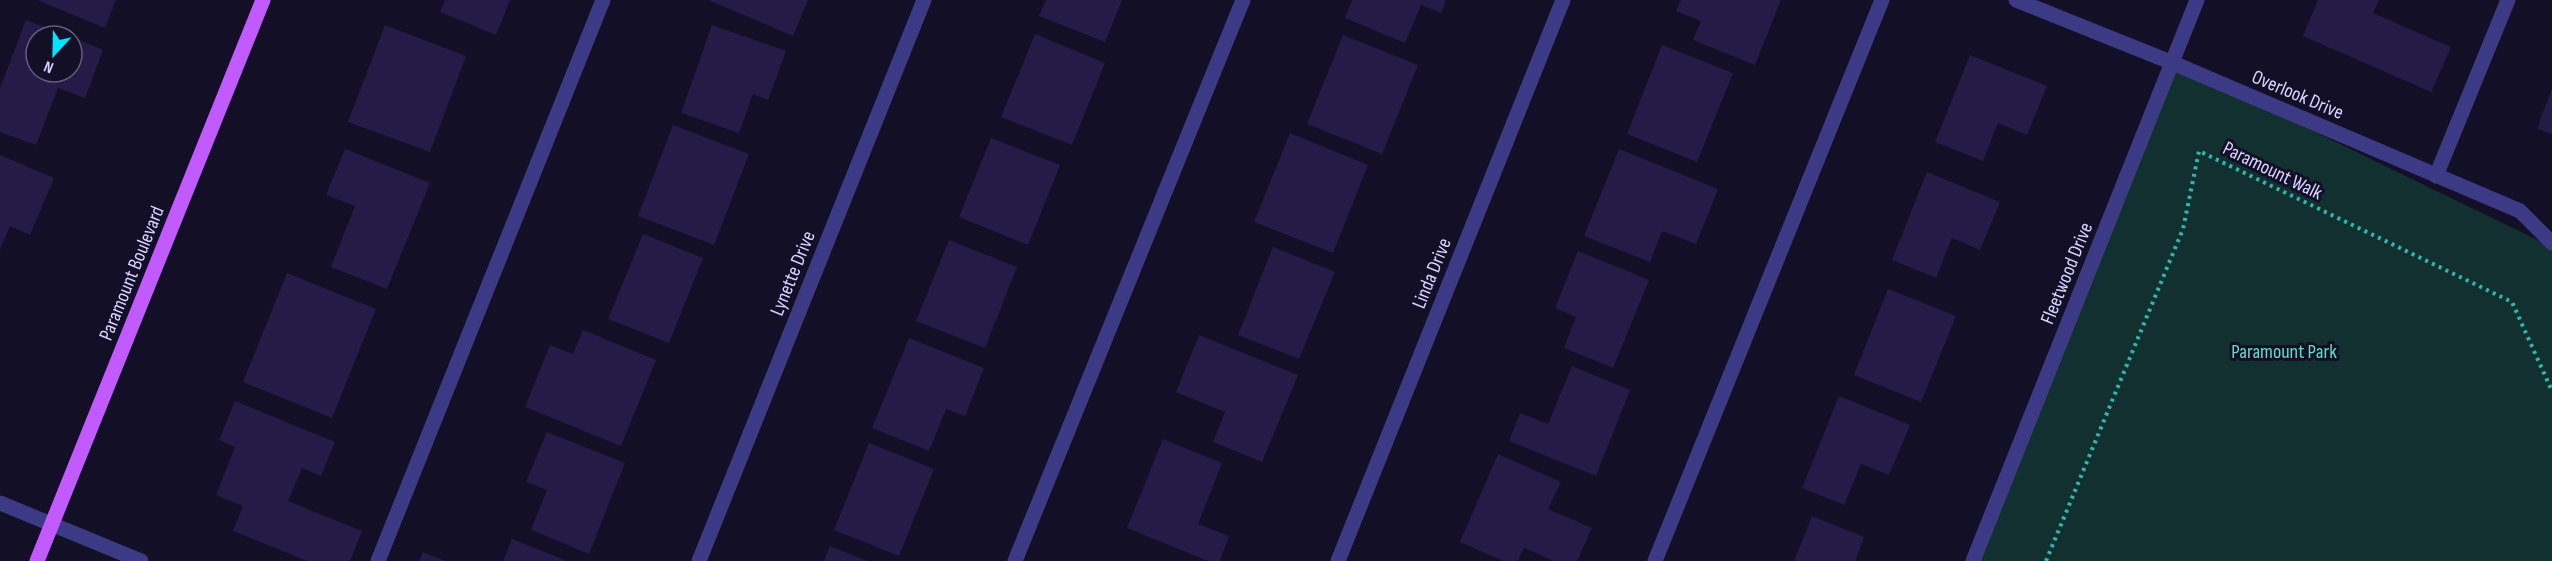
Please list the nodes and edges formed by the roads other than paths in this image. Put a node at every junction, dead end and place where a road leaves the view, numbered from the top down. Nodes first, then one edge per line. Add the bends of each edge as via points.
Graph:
1 (263, 0) edge
2 (603, 0) edge
3 (924, 0) edge
4 (1243, 0) edge
5 (1563, 0) edge
6 (1882, 0) edge
7 (2016, 0) edge
8 (2197, 0) edge
9 (2508, 0) edge
10 (2173, 63) junction
11 (2436, 176) junction
12 (2552, 243) edge
13 (0, 504) edge
14 (52, 525) junction
15 (37, 561) edge
16 (141, 561) edge
17 (378, 561) edge
18 (699, 561) edge
19 (1015, 561) edge
20 (1338, 561) edge
21 (1655, 561) edge
22 (1973, 561) edge

1 - 14 main road, Paramount Boulevard
2 - 17 street
3 - 18 street, Lynette Drive
4 - 19 street
5 - 20 street, Linda Drive
6 - 21 street
7 - 10 street, Overlook Drive
8 - 10 street, Fleetwood Drive
9 - 11 street
10 - 11 street, Overlook Drive
10 - 22 street, Fleetwood Drive
11 - 12 street, Overlook Drive via 2520,211
13 - 14 street
14 - 15 main road, Paramount Boulevard
14 - 16 street

